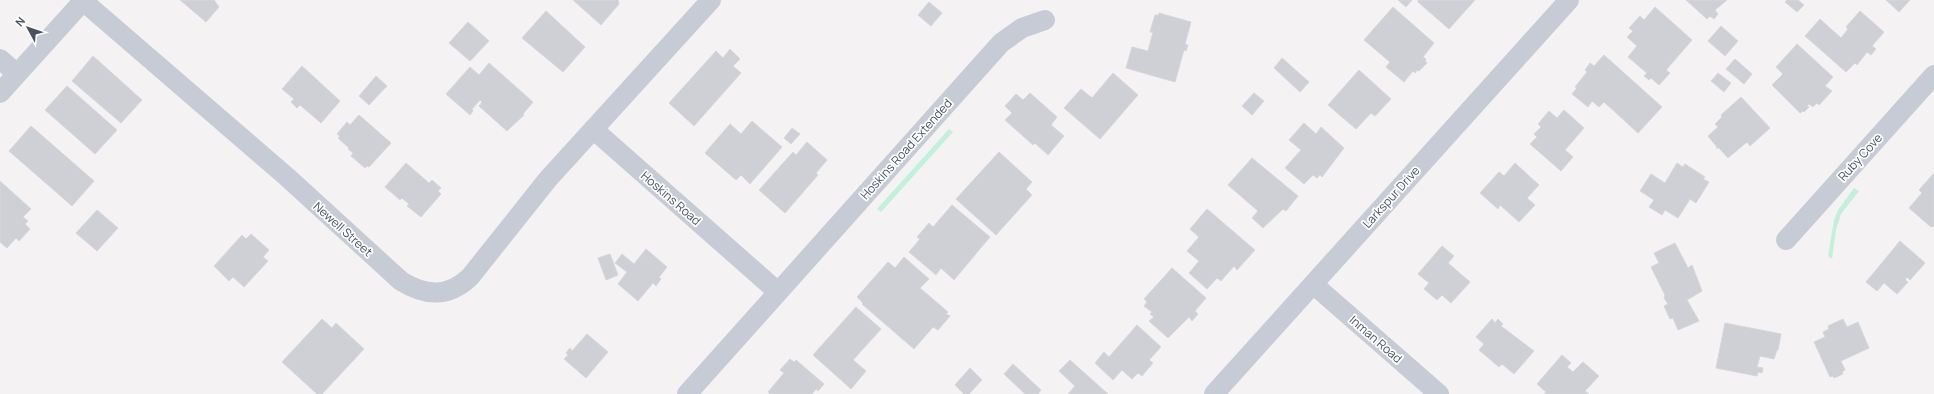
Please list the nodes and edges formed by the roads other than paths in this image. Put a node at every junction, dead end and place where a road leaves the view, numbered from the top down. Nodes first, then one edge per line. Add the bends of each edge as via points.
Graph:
1 (84, 0) edge
2 (711, 0) edge
3 (1569, 0) edge
4 (1045, 20) dead end
5 (0, 59) edge
6 (18, 74) junction
7 (1934, 75) edge
8 (0, 94) edge
9 (592, 129) junction
10 (1786, 240) dead end
11 (1313, 284) junction
12 (778, 292) junction
13 (686, 394) edge
14 (1214, 394) edge
15 (1439, 394) edge

1 - 6 street
1 - 9 street, Newell Street via 287,177 401,281 415,290 427,293 441,292 462,285
2 - 9 street
3 - 11 street, Larkspur Drive
4 - 12 street, Hoskins Road Extended via 1022,28 1001,43
5 - 6 street
6 - 8 street
7 - 10 street, Ruby Cove
9 - 12 street, Hoskins Road
11 - 14 street, Larkspur Drive
11 - 15 street, Inman Road
12 - 13 street

